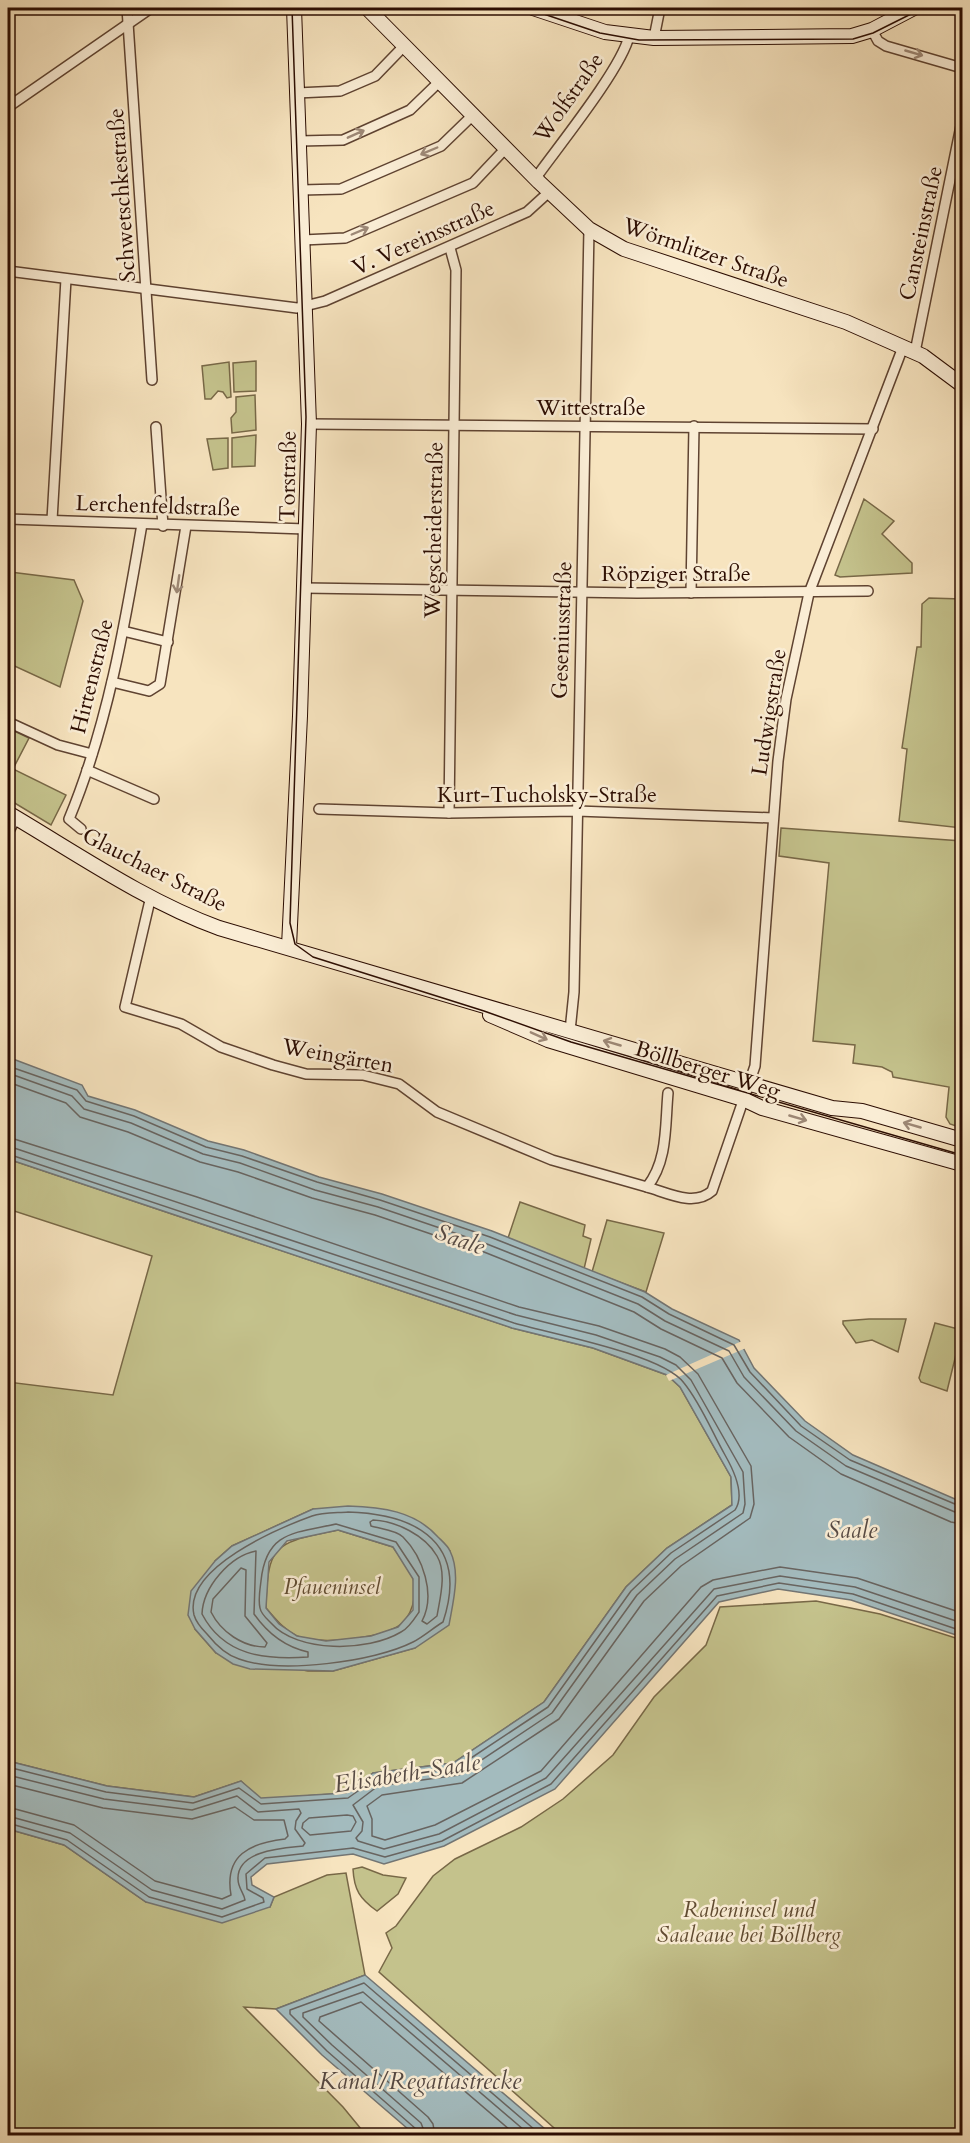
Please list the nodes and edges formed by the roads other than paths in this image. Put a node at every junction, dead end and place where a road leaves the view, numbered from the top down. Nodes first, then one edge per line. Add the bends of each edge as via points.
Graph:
1 (127, 8) edge
2 (152, 8) edge
3 (294, 8) edge
4 (367, 8) edge
5 (533, 8) edge
6 (660, 8) edge
7 (914, 8) edge
8 (128, 24) junction
9 (872, 30) junction
10 (628, 36) junction
11 (654, 38) junction
12 (405, 45) junction
13 (963, 68) edge
14 (440, 81) junction
15 (297, 93) junction
16 (8, 107) edge
17 (474, 114) junction
18 (963, 121) edge
19 (299, 141) junction
20 (506, 148) junction
21 (535, 179) junction
22 (301, 190) junction
23 (549, 192) junction
24 (589, 230) junction
25 (303, 240) junction
26 (450, 248) junction
27 (8, 271) edge
28 (66, 279) junction
29 (147, 289) junction
30 (305, 306) junction
31 (909, 349) junction
32 (152, 380) dead end
33 (963, 385) edge
34 (309, 424) junction
35 (454, 425) junction
36 (694, 426) junction
37 (156, 427) dead end
38 (585, 427) junction
39 (873, 429) junction
40 (8, 519) edge
41 (52, 520) junction
42 (142, 524) junction
43 (163, 526) junction
44 (186, 526) junction
45 (306, 529) junction
46 (304, 588) junction
47 (451, 590) junction
48 (868, 591) dead end
49 (582, 593) junction
50 (691, 593) junction
51 (809, 593) junction
52 (123, 631) junction
53 (168, 642) junction
54 (112, 682) junction
55 (8, 722) edge
56 (92, 754) junction
57 (87, 770) junction
58 (154, 799) dead end
59 (320, 809) dead end
60 (578, 811) junction
61 (449, 813) junction
62 (12, 815) edge
63 (773, 818) junction
64 (81, 829) dead end
65 (8, 834) edge
66 (151, 896) junction
67 (289, 946) junction
68 (447, 997) junction
69 (570, 1031) junction
70 (749, 1083) junction
71 (668, 1093) dead end
72 (743, 1099) junction
73 (963, 1140) edge
74 (963, 1164) edge
75 (647, 1187) junction

1 - 8 street, Schwetschkestraße
2 - 8 street
3 - 15 street, Torstraße
4 - 12 street, Wörmlitzer Straße
5 - 10 street
6 - 11 street
7 - 9 street
8 - 16 street
8 - 29 street, Schwetschkestraße
9 - 11 street via 831,37
9 -> 13 street via 886,46
10 - 11 street
10 - 21 street, Wolfstraße via 624,51
12 - 14 street, Wörmlitzer Straße
12 - 15 street via 375,76 340,91
14 - 17 street, Wörmlitzer Straße
19 -> 14 street via 342,140 410,110
15 - 19 street, Torstraße
17 - 20 street, Wörmlitzer Straße
17 -> 22 street via 441,146 341,189
18 - 31 street, Cansteinstraße
19 - 22 street, Torstraße
20 - 21 street, Wörmlitzer Straße
25 -> 20 street via 345,238 472,183
21 - 23 street, Wörmlitzer Straße
22 - 25 street, Torstraße
23 - 24 street, Wörmlitzer Straße
23 - 26 street, V. Vereinsstraße via 527,212
24 - 31 street, Wörmlitzer Straße via 624,249 838,319
24 - 38 street, Geseniusstraße
25 - 30 street, Torstraße
26 - 30 street, V. Vereinsstraße
26 - 35 street, Wegscheiderstraße via 456,270
27 - 28 street, V. Vereinsstraße
28 - 29 street, V. Vereinsstraße
28 - 41 street
29 - 30 street, V. Vereinsstraße via 263,305
29 - 32 street, Schwetschkestraße
30 - 34 street, Torstraße
31 - 33 street, Wörmlitzer Straße via 939,365
31 - 39 street, Ludwigstraße
34 - 35 street, Wittestraße
34 - 45 street, Torstraße
35 - 38 street, Wittestraße
35 - 47 street, Wegscheiderstraße
36 - 38 street, Wittestraße
36 - 39 street, Wittestraße
36 - 50 street
37 - 43 street
38 - 49 street, Geseniusstraße
39 - 51 street, Ludwigstraße
40 - 41 street, Lerchenfeldstraße
41 - 42 street, Lerchenfeldstraße
42 - 43 street, Lerchenfeldstraße
42 - 52 street, Hirtenstraße
43 - 44 street, Lerchenfeldstraße
44 - 45 street, Lerchenfeldstraße
44 -> 53 street
45 - 46 street, Torstraße
46 - 47 street, Röpziger Straße
46 - 67 street, Torstraße
47 - 49 street, Röpziger Straße
47 - 61 street, Wegscheiderstraße
48 - 51 street, Röpziger Straße
49 - 50 street, Röpziger Straße
49 - 60 street, Geseniusstraße
50 - 51 street, Röpziger Straße
51 - 63 street, Ludwigstraße via 786,699
52 - 53 street
52 - 54 street, Hirtenstraße
53 - 54 street via 160,684 149,691
54 - 56 street, Hirtenstraße
55 - 56 street via 58,746
56 - 57 street, Hirtenstraße
57 - 58 street
57 - 64 street, Hirtenstraße via 69,819
59 - 61 street, Kurt-Tucholsky-Straße
60 - 61 street, Kurt-Tucholsky-Straße
60 - 63 street, Kurt-Tucholsky-Straße
60 - 69 street, Geseniusstraße
62 - 65 street
62 - 66 street, Glauchaer Straße
63 - 70 street, Ludwigstraße via 754,1066
66 - 67 street, Glauchaer Straße via 201,921
66 - 75 street, Weingärten via 126,1007 181,1024 221,1047 295,1071 363,1075 399,1084 437,1112 552,1161
67 - 68 street, Böllberger Weg
68 - 69 street, Böllberger Weg
68 -> 72 street, Böllberger Weg via 548,1040
70 -> 69 street, Böllberger Weg
70 - 72 street, Ludwigstraße
73 -> 70 street, Böllberger Weg
71 - 75 street via 662,1160
72 -> 74 street, Böllberger Weg via 762,1108
72 - 75 street, Weingärten via 712,1191 693,1199

